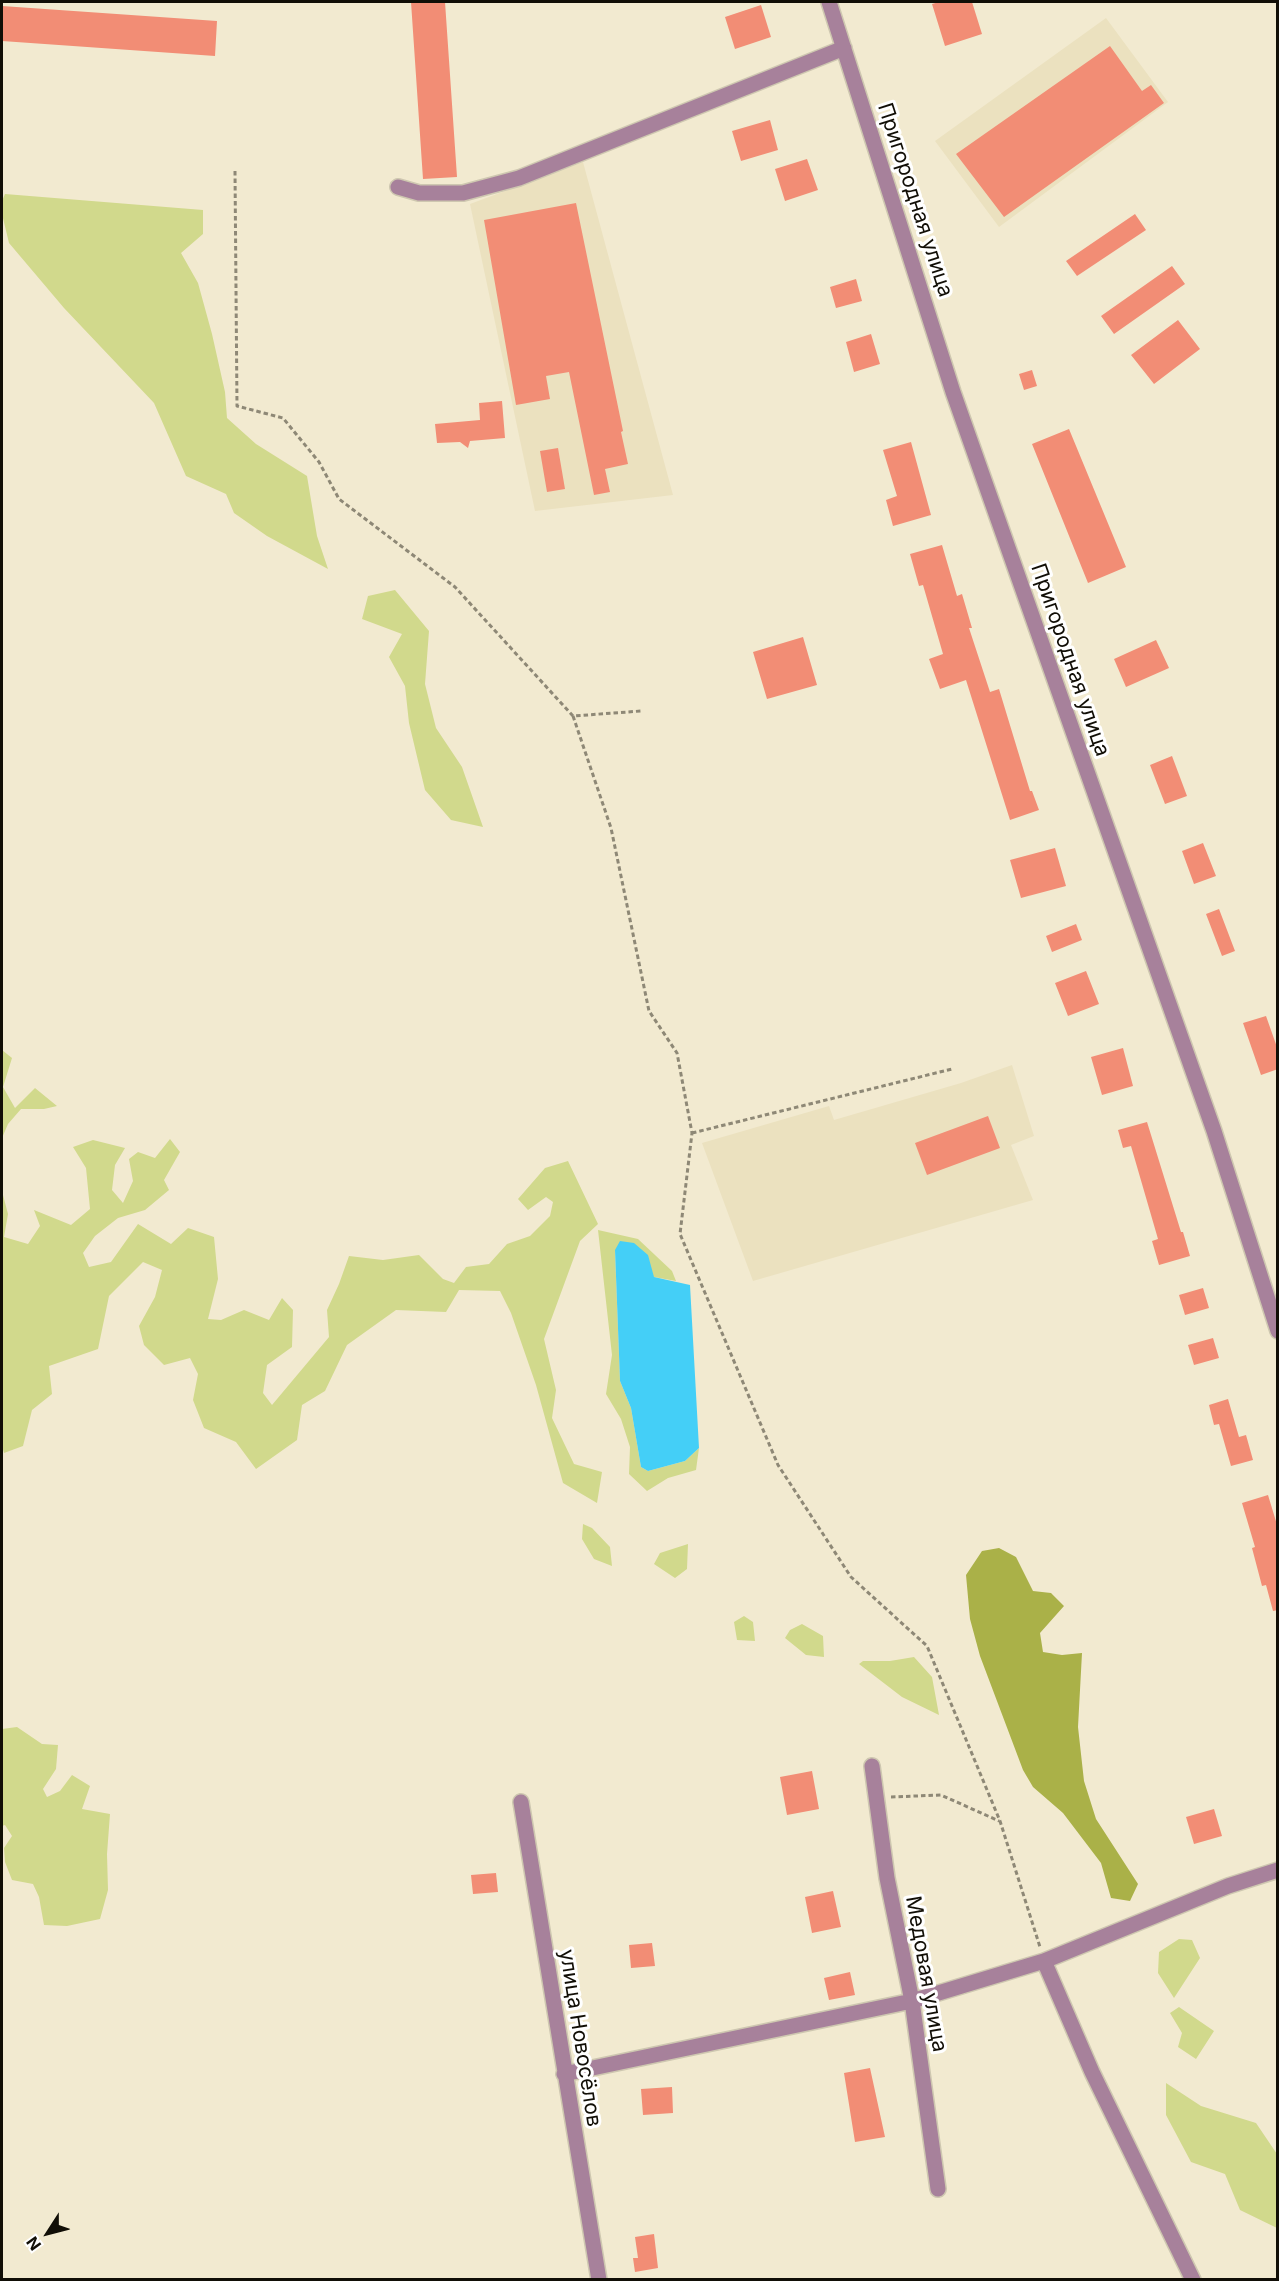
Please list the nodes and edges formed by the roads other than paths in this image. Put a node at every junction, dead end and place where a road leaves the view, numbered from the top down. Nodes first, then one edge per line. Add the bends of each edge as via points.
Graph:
1 (829, 2) edge
2 (844, 48) junction
3 (398, 187) dead end
4 (1278, 1330) edge
5 (873, 1766) dead end
6 (521, 1802) dead end
7 (1278, 1870) edge
8 (1044, 1961) junction
9 (912, 2001) junction
10 (564, 2074) junction
11 (938, 2190) dead end
12 (599, 2280) edge
13 (1193, 2280) edge

1 - 2 street, Пригородная улица
2 - 3 street via 519,178 463,193 420,193
2 - 4 street, Пригородная улица via 953,392 1214,1131
5 - 9 street, Медовая улица via 886,1878
6 - 10 street, улица Новосёлов
7 - 8 street via 1228,1886
8 - 9 street
8 - 13 street via 1092,2072
9 - 10 street
9 - 11 street, Медовая улица
10 - 12 street, улица Новосёлов

